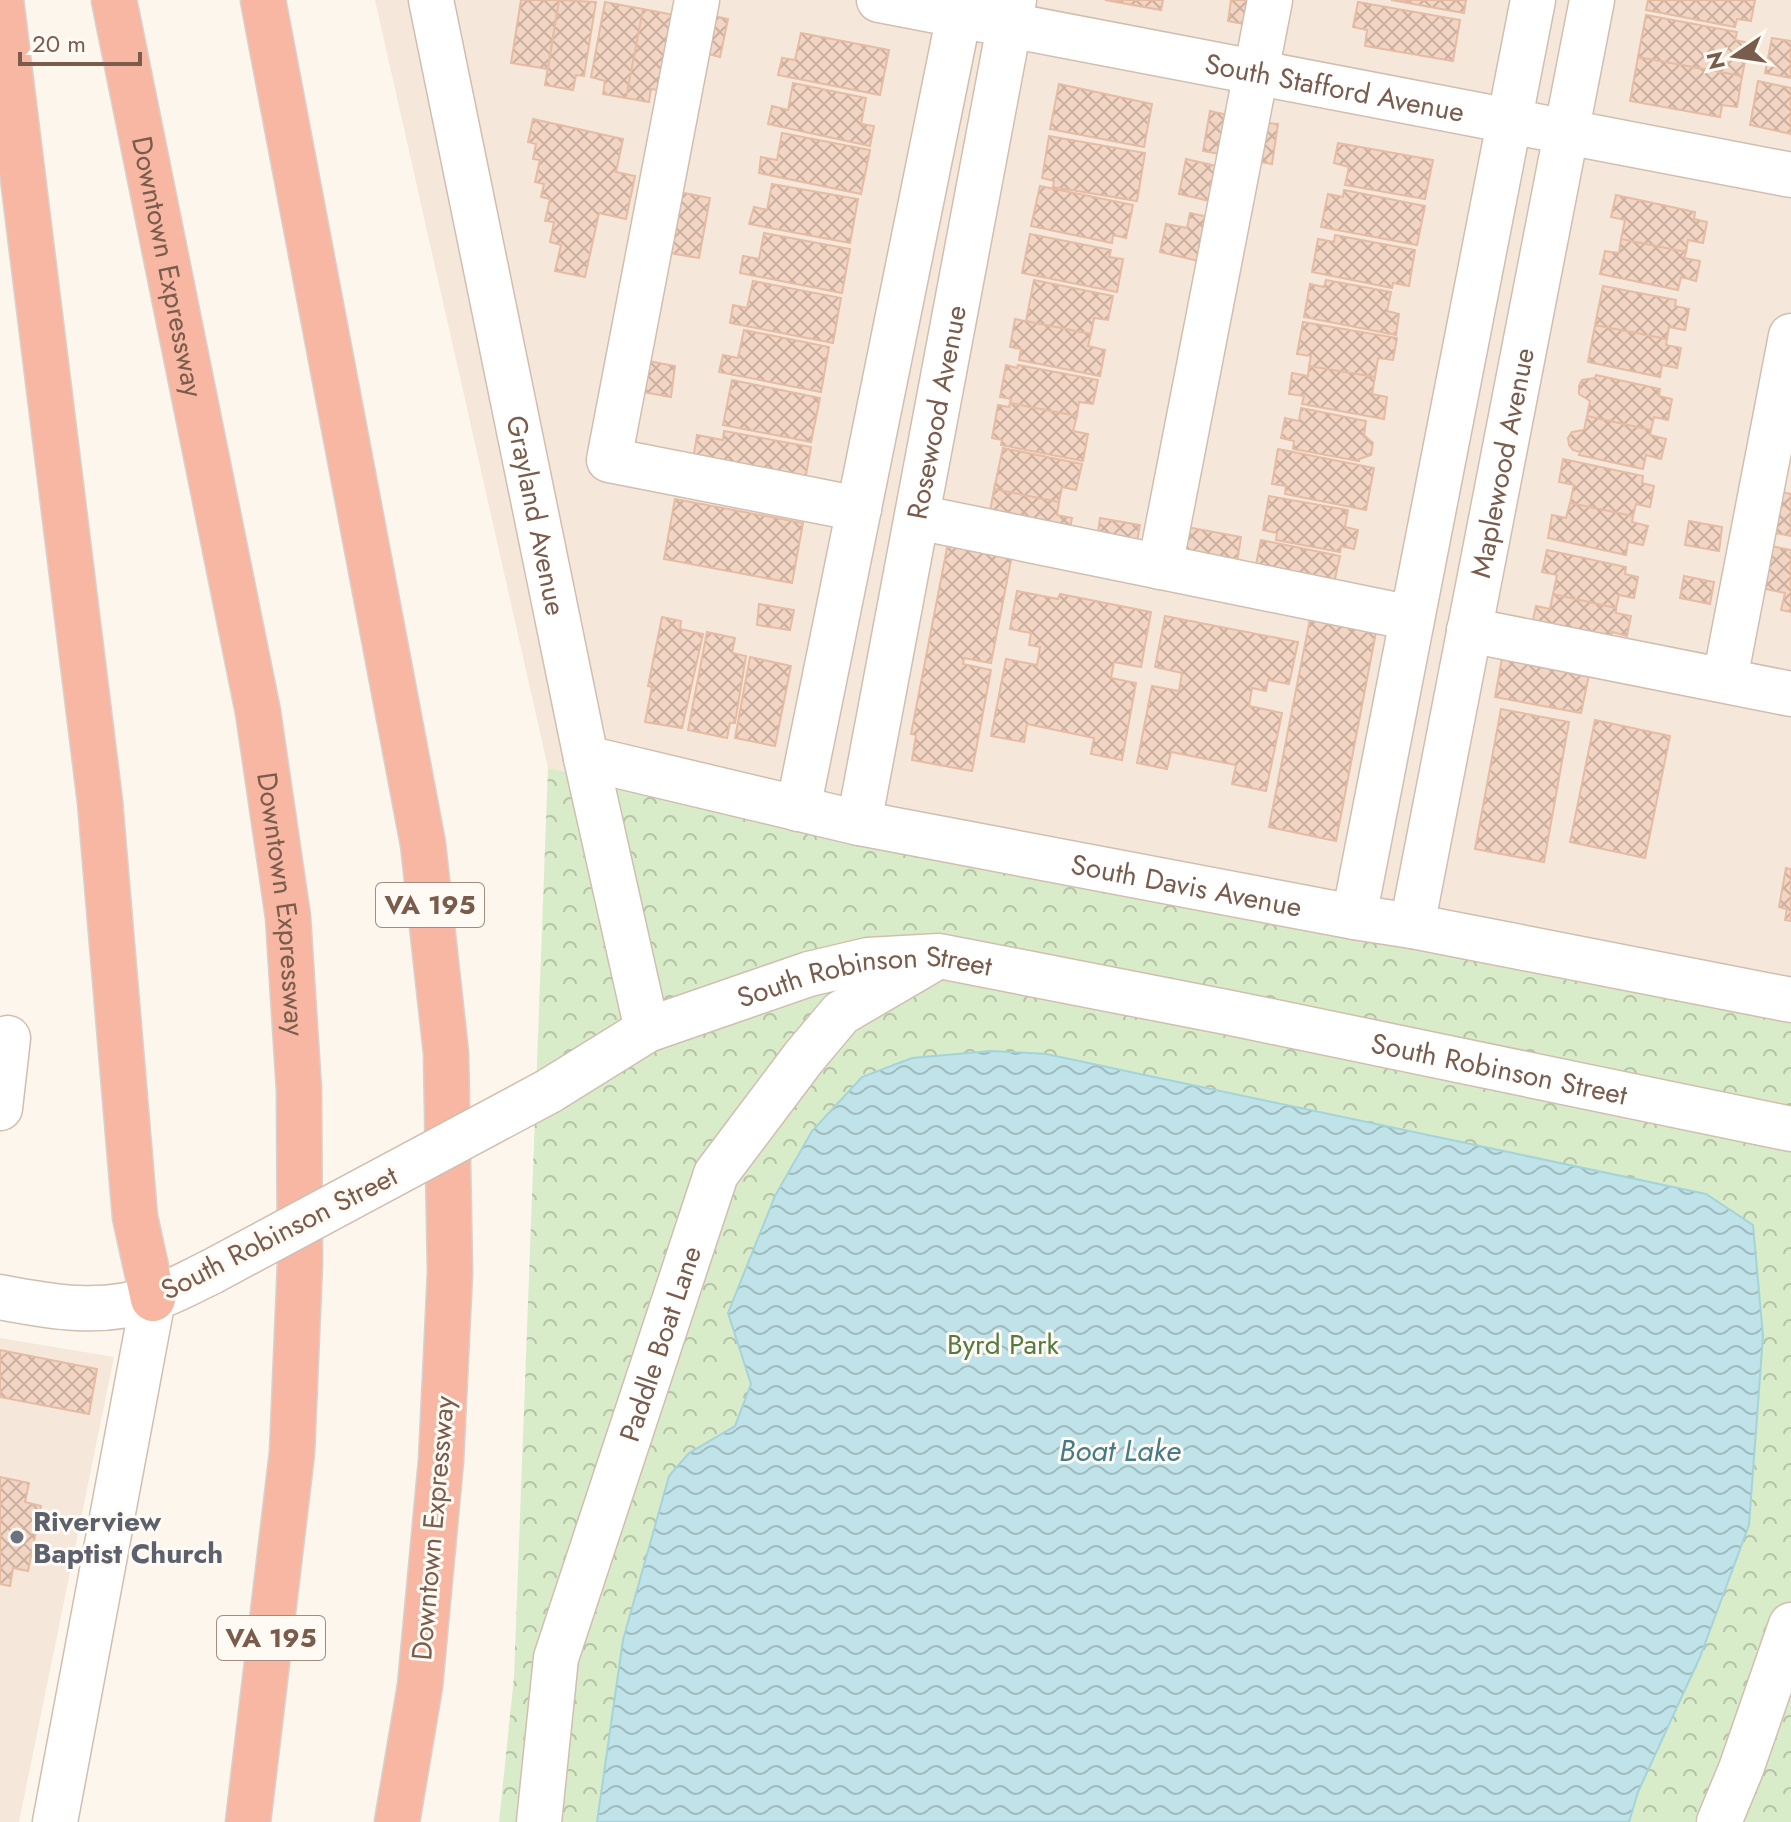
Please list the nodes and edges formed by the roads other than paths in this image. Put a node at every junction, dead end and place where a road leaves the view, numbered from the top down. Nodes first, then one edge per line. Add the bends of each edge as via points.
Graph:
1 (1, 0) edge
2 (114, 0) edge
3 (263, 0) edge
4 (431, 0) edge
5 (697, 0) edge
6 (879, 0) edge
7 (1270, 0) edge
8 (1533, 0) edge
9 (1592, 0) edge
10 (961, 8) edge
11 (1011, 12) edge
12 (1256, 72) junction
13 (1510, 121) junction
14 (1566, 132) junction
15 (1791, 175) edge
16 (1791, 336) edge
17 (859, 509) junction
18 (917, 517) junction
19 (1160, 567) junction
20 (1412, 618) junction
21 (1469, 630) junction
22 (1725, 679) junction
23 (1791, 694) edge
24 (586, 758) junction
25 (798, 809) junction
26 (859, 823) junction
27 (1354, 917) junction
28 (1412, 926) junction
29 (939, 956) junction
30 (1791, 1000) edge
31 (647, 1030) junction
32 (8, 1038) dead end
33 (0, 1108) edge
34 (1791, 1129) edge
35 (0, 1297) edge
36 (153, 1299) junction
37 (1791, 1625) edge
38 (417, 1703) junction
39 (55, 1822) edge
40 (248, 1822) edge
41 (397, 1822) edge
42 (418, 1822) edge
43 (539, 1822) edge
44 (1719, 1822) edge

1 - 36 highway via 100,802 135,1217
2 - 40 highway, Downtown Expressway / VA 195 via 258,712 288,917 299,1090 300,1263 292,1453
3 - 38 highway, Downtown Expressway / VA 195 via 423,844 446,1053 450,1273 441,1461
4 - 24 street, Grayland Avenue
5 - 17 street via 609,460
6 - 10 street, South Stafford Avenue
7 - 12 street
8 - 13 street, Maplewood Avenue
9 - 14 street, Maplewood Avenue
10 - 11 street, South Stafford Avenue
10 - 17 street, Rosewood Avenue
11 - 12 street, South Stafford Avenue
11 - 18 street, Rosewood Avenue
12 - 13 street, South Stafford Avenue
12 - 19 street
13 - 14 street, South Stafford Avenue
13 - 20 street, Maplewood Avenue
14 - 15 street, South Stafford Avenue
14 - 21 street, Maplewood Avenue
16 - 22 street
17 - 25 street, Rosewood Avenue
18 - 19 street
18 - 26 street, Rosewood Avenue
19 - 20 street
20 - 27 street, Maplewood Avenue
21 - 22 street
21 - 28 street, Maplewood Avenue
22 - 23 street
24 - 25 street, South Davis Avenue
24 - 31 street, Grayland Avenue
25 - 26 street, South Davis Avenue
26 - 27 street, South Davis Avenue
27 - 28 street, South Davis Avenue
28 - 30 street, South Davis Avenue
29 - 31 street, South Robinson Street via 868,960 809,974
29 - 34 street, South Robinson Street
29 - 43 street, Paddle Boat Lane via 841,1013 716,1174 556,1658
31 - 36 street, South Robinson Street, bridge via 549,1091
32 - 33 street
35 - 36 street, South Robinson Street via 105,1309
36 - 39 street
37 - 44 street
38 - 41 highway, Downtown Expressway / VA 195
38 - 42 highway

